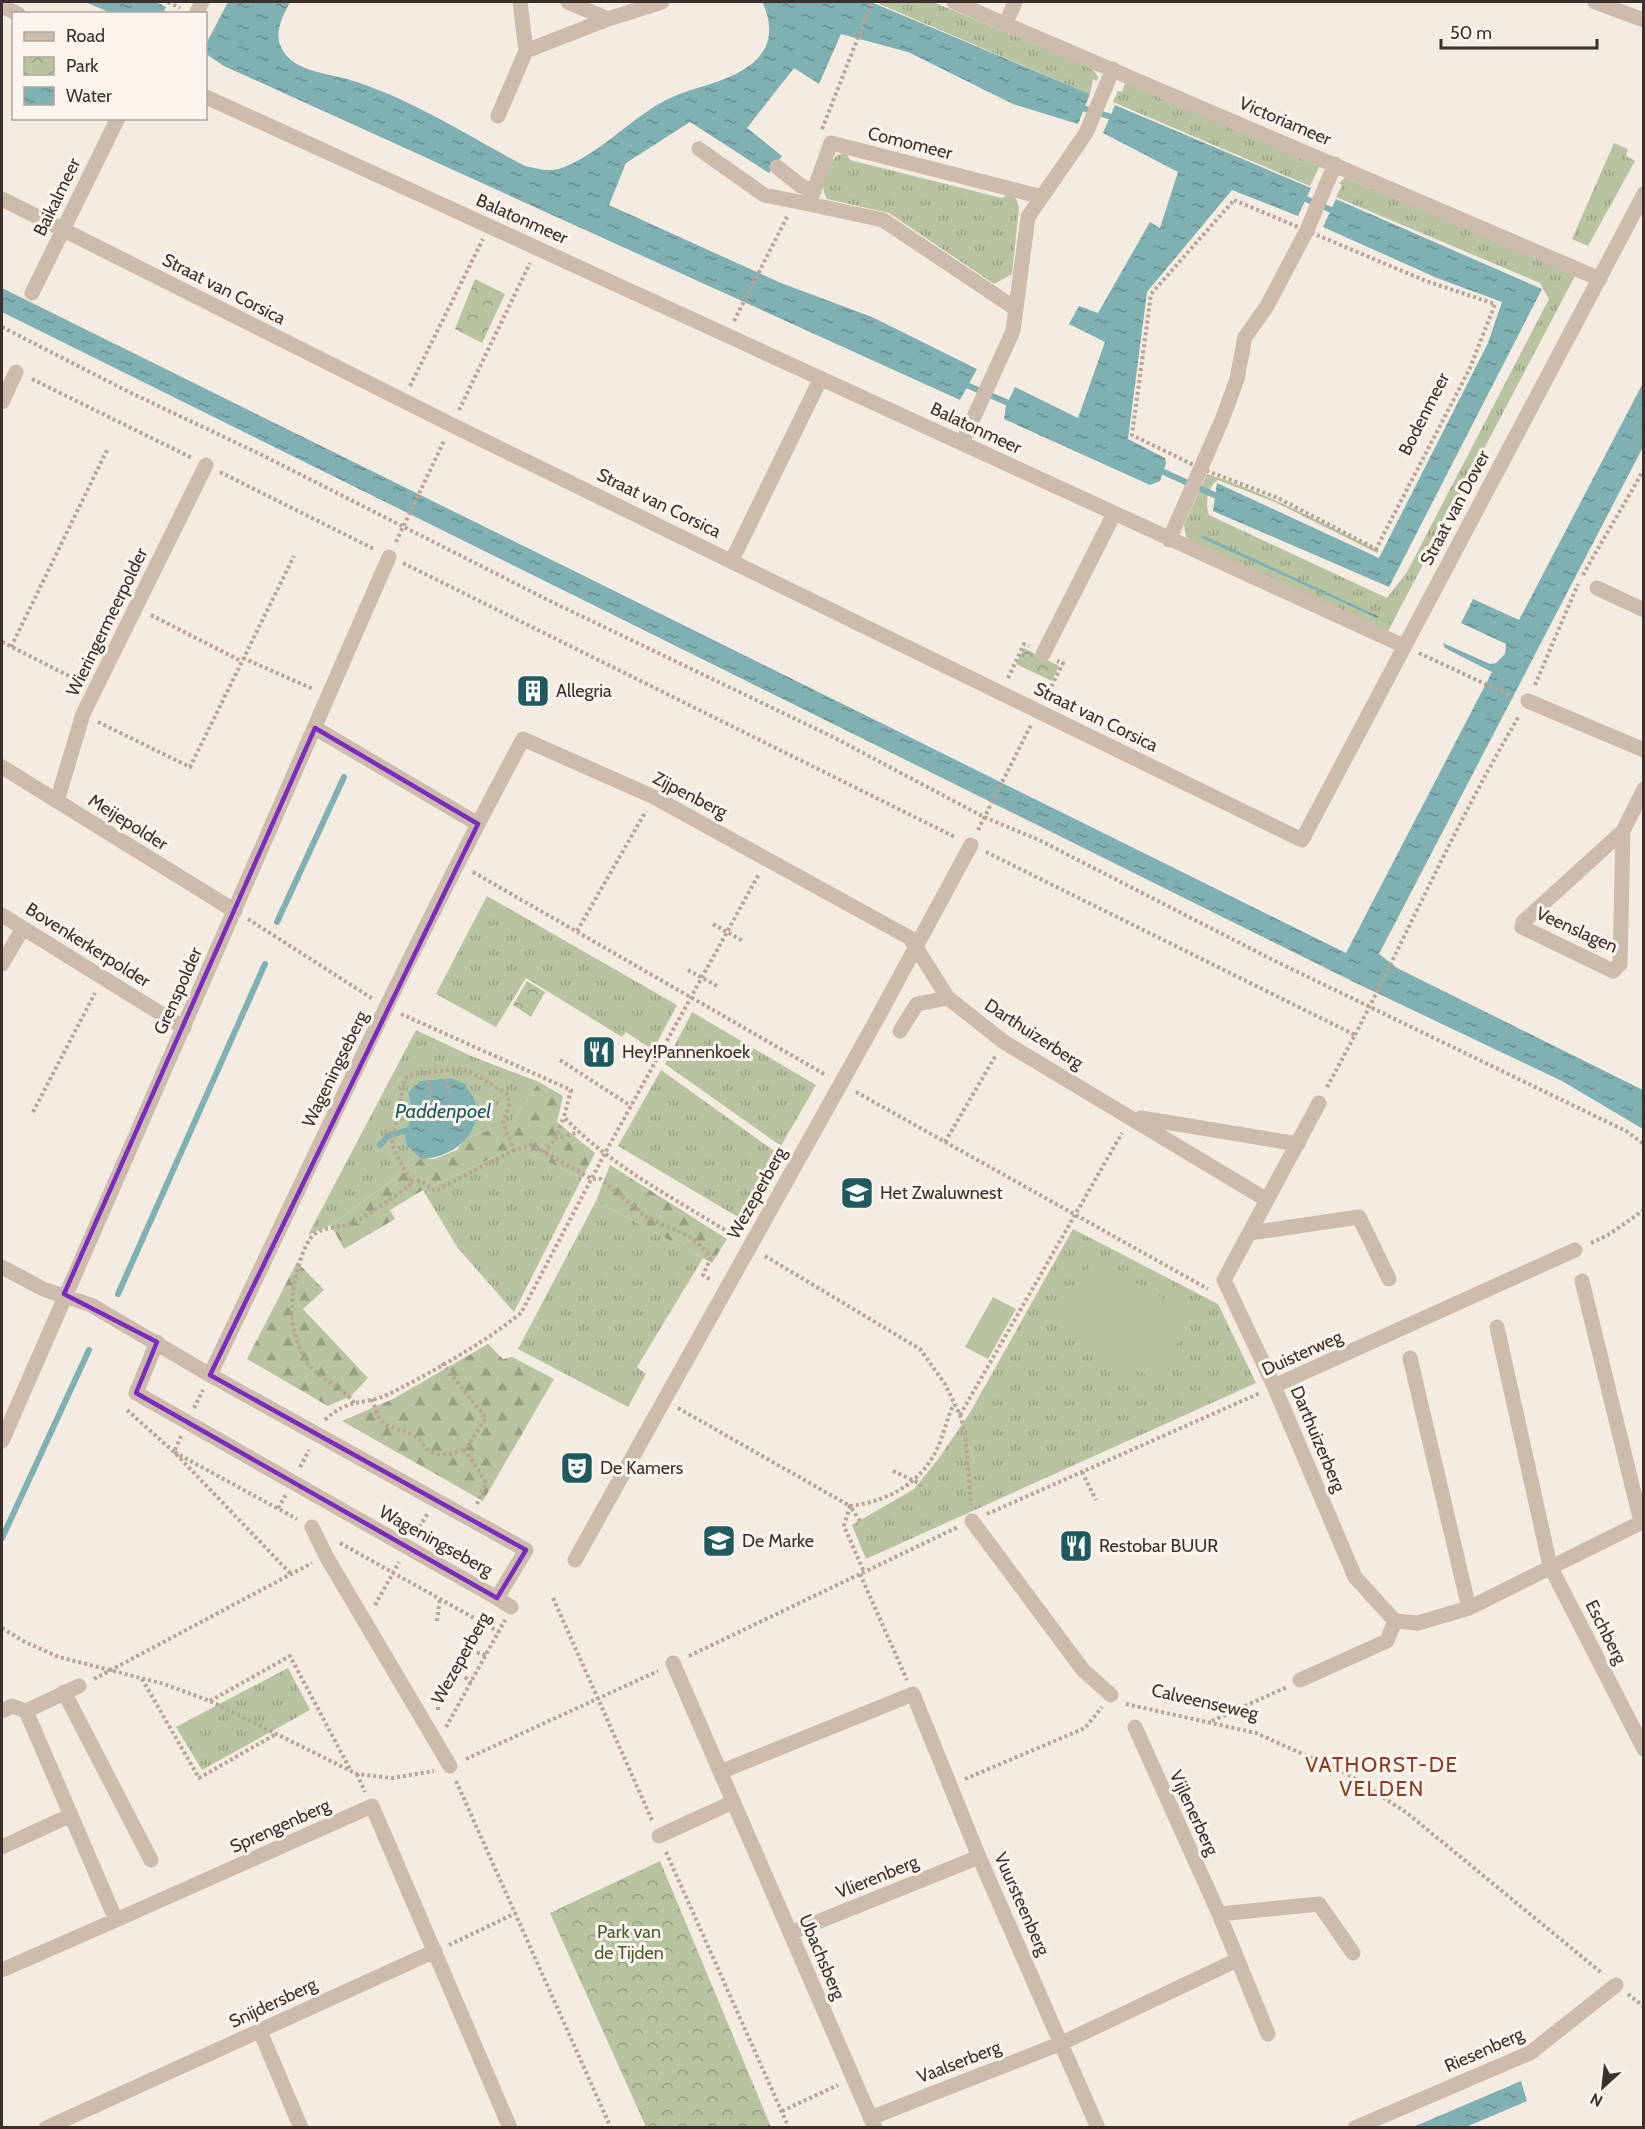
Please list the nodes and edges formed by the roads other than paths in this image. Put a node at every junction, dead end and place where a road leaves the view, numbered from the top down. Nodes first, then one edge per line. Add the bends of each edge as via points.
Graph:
1 (520, 2) edge
2 (568, 2) edge
3 (662, 2) edge
4 (954, 2) edge
5 (1015, 2) edge
6 (1595, 2) edge
7 (608, 19) junction
8 (1644, 20) edge
9 (1006, 23) junction
10 (526, 51) junction
11 (1113, 69) junction
12 (207, 97) edge
13 (498, 116) dead end
14 (117, 120) edge
15 (699, 149) dead end
16 (1335, 164) junction
17 (777, 167) dead end
18 (1644, 194) edge
19 (1042, 197) junction
20 (806, 198) junction
21 (2, 199) edge
22 (63, 230) junction
23 (1600, 279) junction
24 (32, 293) dead end
25 (1016, 309) junction
26 (16, 372) dead end
27 (821, 378) junction
28 (2, 402) edge
29 (962, 444) junction
30 (206, 465) dead end
31 (1114, 514) junction
32 (1169, 540) junction
33 (389, 557) road end
34 (732, 560) junction
35 (1597, 588) dead end
36 (1644, 610) edge
37 (1404, 646) junction
38 (1043, 654) road end
39 (1523, 700) road end
40 (315, 728) junction
41 (1644, 750) edge
42 (2, 767) edge
43 (1644, 789) edge
44 (57, 801) junction
45 (478, 824) junction
46 (1623, 831) junction
47 (1302, 840) joint
48 (971, 844) road end
49 (235, 910) junction
50 (2, 915) edge
51 (24, 928) junction
52 (915, 946) junction
53 (2, 964) edge
54 (948, 998) junction
55 (386, 1007) joint
56 (184, 1028) junction
57 (900, 1031) dead end
58 (1319, 1103) road end
59 (1131, 1117) junction
60 (1298, 1144) junction
61 (1268, 1200) junction
62 (1250, 1233) junction
63 (1575, 1250) road end
64 (2, 1267) edge
65 (1389, 1279) dead end
66 (1582, 1281) dead end
67 (64, 1294) junction
68 (1497, 1327) dead end
69 (157, 1342) junction
70 (1410, 1358) dead end
71 (210, 1375) junction
72 (1275, 1386) junction
73 (2, 1441) edge
74 (972, 1521) road end
75 (1642, 1522) edge
76 (312, 1527) dead end
77 (575, 1560) dead end
78 (1550, 1566) junction
79 (497, 1598) junction
80 (511, 1607) road end
81 (1469, 1608) junction
82 (1395, 1621) junction
83 (673, 1663) road end
84 (1300, 1680) road end
85 (79, 1686) dead end
86 (64, 1692) junction
87 (1111, 1695) road end
88 (2, 1711) edge
89 (26, 1711) junction
90 (1135, 1726) dead end
91 (1644, 1749) edge
92 (450, 1766) road end
93 (720, 1772) junction
94 (733, 1802) junction
95 (71, 1815) junction
96 (659, 1836) road end
97 (2, 1847) edge
98 (979, 1857) junction
99 (151, 1860) dead end
100 (1219, 1914) junction
101 (116, 1920) junction
102 (790, 1933) junction
103 (435, 1951) junction
104 (1353, 1953) dead end
105 (1237, 1960) junction
106 (2, 1970) edge
107 (1616, 1985) road end
108 (260, 2031) junction
109 (1268, 2034) dead end
110 (1062, 2043) junction
111 (873, 2123) edge
112 (46, 2127) edge
113 (301, 2127) edge
114 (510, 2127) edge
115 (1098, 2127) edge
116 (1355, 2127) edge

1 - 10 street
2 - 7 street
3 - 7 street
4 - 9 street, Victoriameer
5 - 9 street
6 - 8 street
7 - 10 street
9 - 11 street, Victoriameer
10 - 13 street
11 - 16 street, Victoriameer
11 - 19 street via 1086,133
12 - 27 street, Balatonmeer
14 - 22 street, Baikalmeer
15 - 20 street via 764,195
16 - 23 street, Victoriameer
16 - 32 street via 1267,306 1245,337 1236,379 1201,472
17 - 20 street via 801,186
18 - 23 street, Straat van Dover
19 - 20 street, Comomeer via 831,143
19 - 25 street via 1029,217
20 - 25 street via 883,220
21 - 22 street, Straat van Corsica
22 - 24 street, Baikalmeer
22 - 34 street, Straat van Corsica
23 - 37 street, Straat van Dover
25 - 29 street via 1013,331
26 - 28 street
27 - 29 street, Balatonmeer
27 - 34 street
29 - 31 street, Balatonmeer
30 - 44 street, Wieringermeerpolder via 83,714
31 - 32 street, Balatonmeer
31 - 38 street
32 - 37 street, Balatonmeer
33 - 40 street, Grenspolder
34 - 47 street, Straat van Corsica
35 - 36 street
37 - 47 street, Straat van Dover
39 - 41 street
40 - 45 street
40 - 49 street, Grenspolder
42 - 44 street, Meijepolder
43 - 46 street, Veenslagen
44 - 49 street, Meijepolder
45 - 52 street, Zijpenberg via 523,739 654,797 910,938
45 - 55 street, Zijpenberg
46 - 46 street, Veenslagen via 1522,927 1613,971 1620,964
48 - 52 street, Wezeperberg
49 - 56 street, Grenspolder
50 - 51 street, Bovenkerkerpolder
51 - 53 street
51 - 56 street, Bovenkerkerpolder
52 - 54 street, Darthuizerberg
52 - 77 street, Wezeperberg
54 - 57 street via 916,1004
54 - 59 street, Darthuizerberg via 1004,1042
55 - 71 street, Wageningseberg
56 - 67 street, Grenspolder
58 - 60 street, Darthuizerberg
59 - 60 street, Darthuizerberg
59 - 61 street, Darthuizerberg
60 - 61 street, Darthuizerberg
61 - 62 street, Darthuizerberg
62 - 65 street via 1359,1217
62 - 72 street, Darthuizerberg via 1224,1280
63 - 72 street, Duisterweg
64 - 67 street, Wageningseberg via 43,1289
66 - 75 street
67 - 69 street, Wageningseberg
67 - 73 street, Grenspolder
68 - 78 street
69 - 71 street, Wageningseberg
69 - 79 street, Wageningseberg via 136,1393
70 - 81 street
71 - 79 street, Wageningseberg via 526,1550
72 - 82 street, Darthuizerberg via 1355,1577
74 - 87 street via 1083,1670
75 - 78 street
76 - 92 street
78 - 81 street
78 - 91 street, Eschberg
79 - 80 street, Wezeperberg
81 - 82 street via 1418,1623
82 - 84 street via 1387,1641
83 - 93 street, Ubachsberg
85 - 86 street
86 - 89 street
86 - 99 street
88 - 89 street via 12,1706
89 - 95 street
90 - 100 street, Vijlenerberg
93 - 94 street, Ubachsberg
93 - 98 street, Vuursteenberg via 913,1694
94 - 96 street
94 - 102 street, Ubachsberg
95 - 97 street
95 - 101 street
98 - 102 street, Vlierenberg
98 - 110 street, Vuursteenberg
100 - 104 street via 1319,1904
100 - 105 street, Vijlenerberg
101 - 103 street, Sprengenberg via 372,1806
101 - 106 street
102 - 111 street, Ubachsberg
103 - 108 street, Snijdersberg
103 - 114 street, Sprengenberg
105 - 109 street, Vijlenerberg
105 - 110 street
107 - 116 street, Riesenberg via 1530,2053
108 - 112 street, Snijdersberg
108 - 113 street
110 - 111 street, Vaalserberg
110 - 115 street, Vuursteenberg

